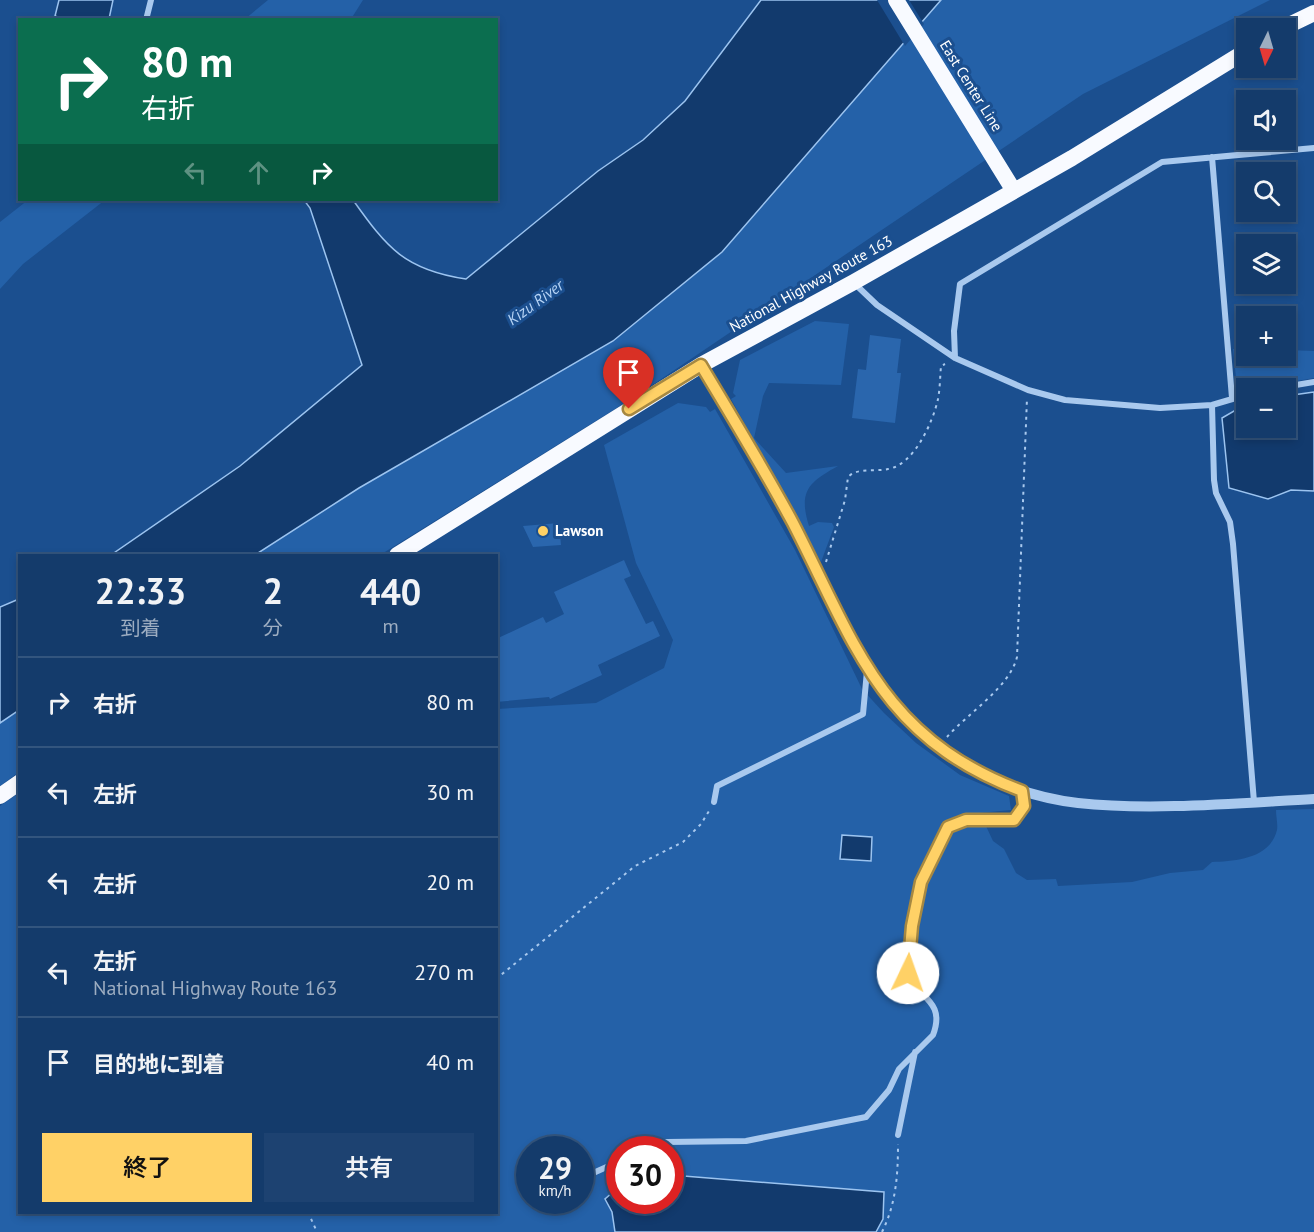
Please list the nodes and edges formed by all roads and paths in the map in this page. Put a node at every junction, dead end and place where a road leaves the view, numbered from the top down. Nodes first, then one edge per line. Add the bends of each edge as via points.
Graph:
1 (151, 0) edge
2 (896, 0) edge
3 (1314, 13) edge
4 (146, 18) edge
5 (1296, 22) edge
6 (1236, 57) edge
7 (1314, 148) edge
8 (1212, 157) junction
9 (1014, 191) junction
10 (854, 282) junction
11 (955, 358) junction
12 (701, 365) junction
13 (1314, 382) edge
14 (1296, 385) edge
15 (1028, 390) junction
16 (1236, 397) edge
17 (1232, 398) junction
18 (1212, 405) junction
19 (399, 554) edge
20 (820, 576) junction
21 (867, 670) junction
22 (938, 747) junction
23 (18, 784) edge
24 (1022, 791) junction
25 (0, 796) edge
26 (1314, 799) edge
27 (714, 802) joint
28 (1254, 802) junction
29 (498, 977) edge
30 (915, 1052) junction
31 (898, 1135) joint
32 (684, 1142) edge
33 (309, 1214) edge
34 (316, 1232) edge
35 (882, 1232) edge

1 - 4 street
2 - 9 highway, East Center Line
3 - 5 highway
6 - 9 highway, National Highway Route 163
7 - 8 street
8 - 11 street via 1162,162 960,284
8 - 17 street
9 - 10 highway, National Highway Route 163
10 - 11 street via 877,305
10 - 12 highway, National Highway Route 163
11 - 15 street
11 - 20 path via 940,366 938,400 912,453 890,469 853,472 848,477 841,514
12 - 19 highway, National Highway Route 163
12 - 20 street via 769,478
13 - 14 street
15 - 18 street via 1065,400 1160,408
15 - 22 path via 1016,663 992,694
16 - 17 street
17 - 18 street
18 - 28 street via 1214,480 1230,522 1233,544
20 - 21 street
21 - 22 street via 896,708
21 - 27 street via 863,714 717,786
22 - 24 street via 992,780
23 - 25 highway
24 - 28 street via 1077,803
24 - 30 street via 1024,806 1014,820 966,820 948,827 921,882 906,968 913,984 932,1003 937,1022 933,1035
26 - 28 street
27 - 29 path via 701,824 683,842 635,866
30 - 31 street
30 - 32 street via 866,1117 746,1141
31 - 35 path via 898,1178
33 - 34 path

